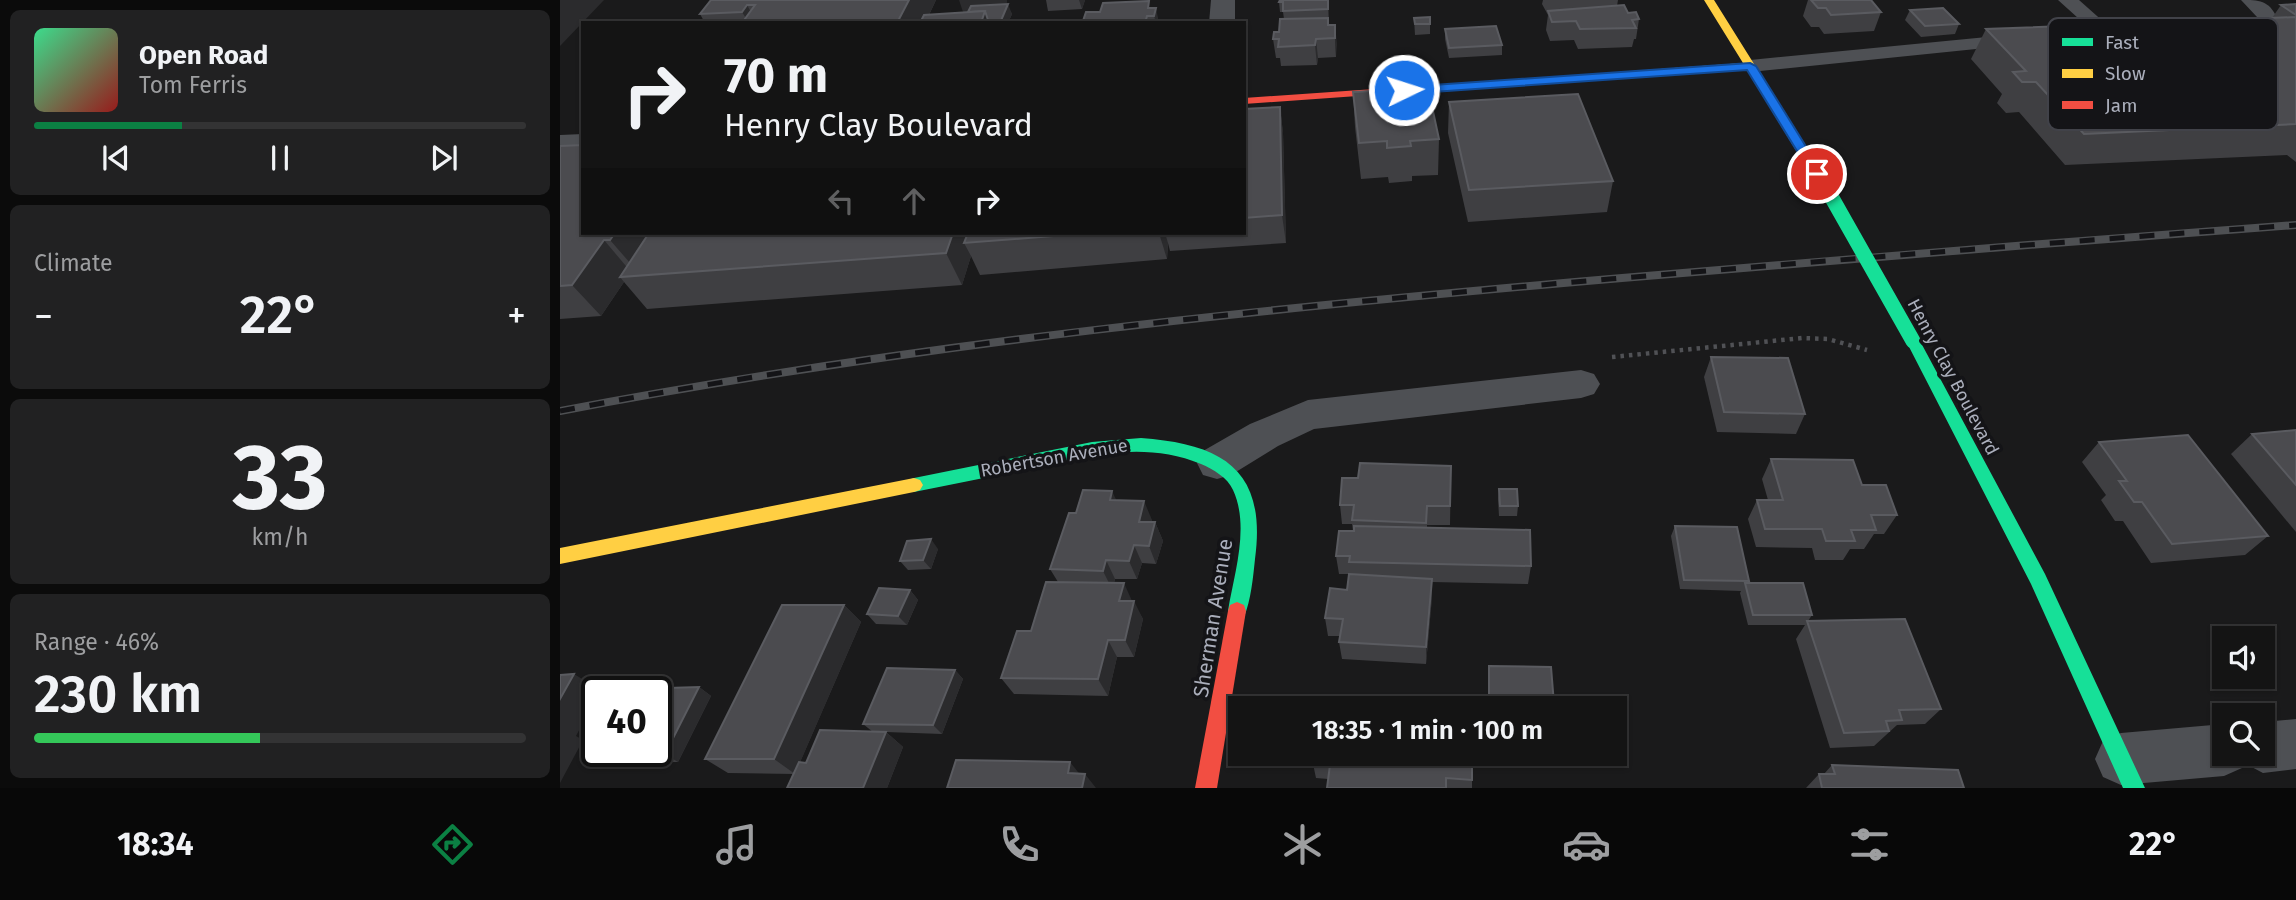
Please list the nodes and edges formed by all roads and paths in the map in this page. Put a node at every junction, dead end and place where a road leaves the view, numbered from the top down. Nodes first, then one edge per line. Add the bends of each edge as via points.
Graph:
1 (1223, 0) edge
2 (1709, 0) edge
3 (2067, 0) edge
4 (2250, 0) edge
5 (2088, 18) edge
6 (2267, 18) edge
7 (1222, 21) edge
8 (2040, 38) edge
9 (1750, 66) junction
10 (1246, 101) edge
11 (581, 143) edge
12 (560, 145) edge
13 (1870, 351) dead end
14 (1581, 384) joint
15 (1217, 463) junction
16 (560, 556) edge
17 (2296, 744) edge
18 (2275, 746) edge
19 (2212, 753) edge
20 (2127, 774) edge
21 (1206, 788) edge

1 - 7 street
2 - 9 street, Henry Clay Boulevard
3 - 5 lane
4 - 6 lane
8 - 9 lane
9 - 10 street
9 - 20 street, Henry Clay Boulevard, bridge via 1913,341 2038,580
11 - 12 street
13 - 14 path via 1828,339 1802,338 1609,357 1596,363
14 - 15 street via 1308,415
15 - 16 street, Robertson Avenue via 1169,443 1097,448
15 - 21 street, Sherman Avenue via 1236,478 1248,520 1236,622
17 - 18 street
19 - 20 street

